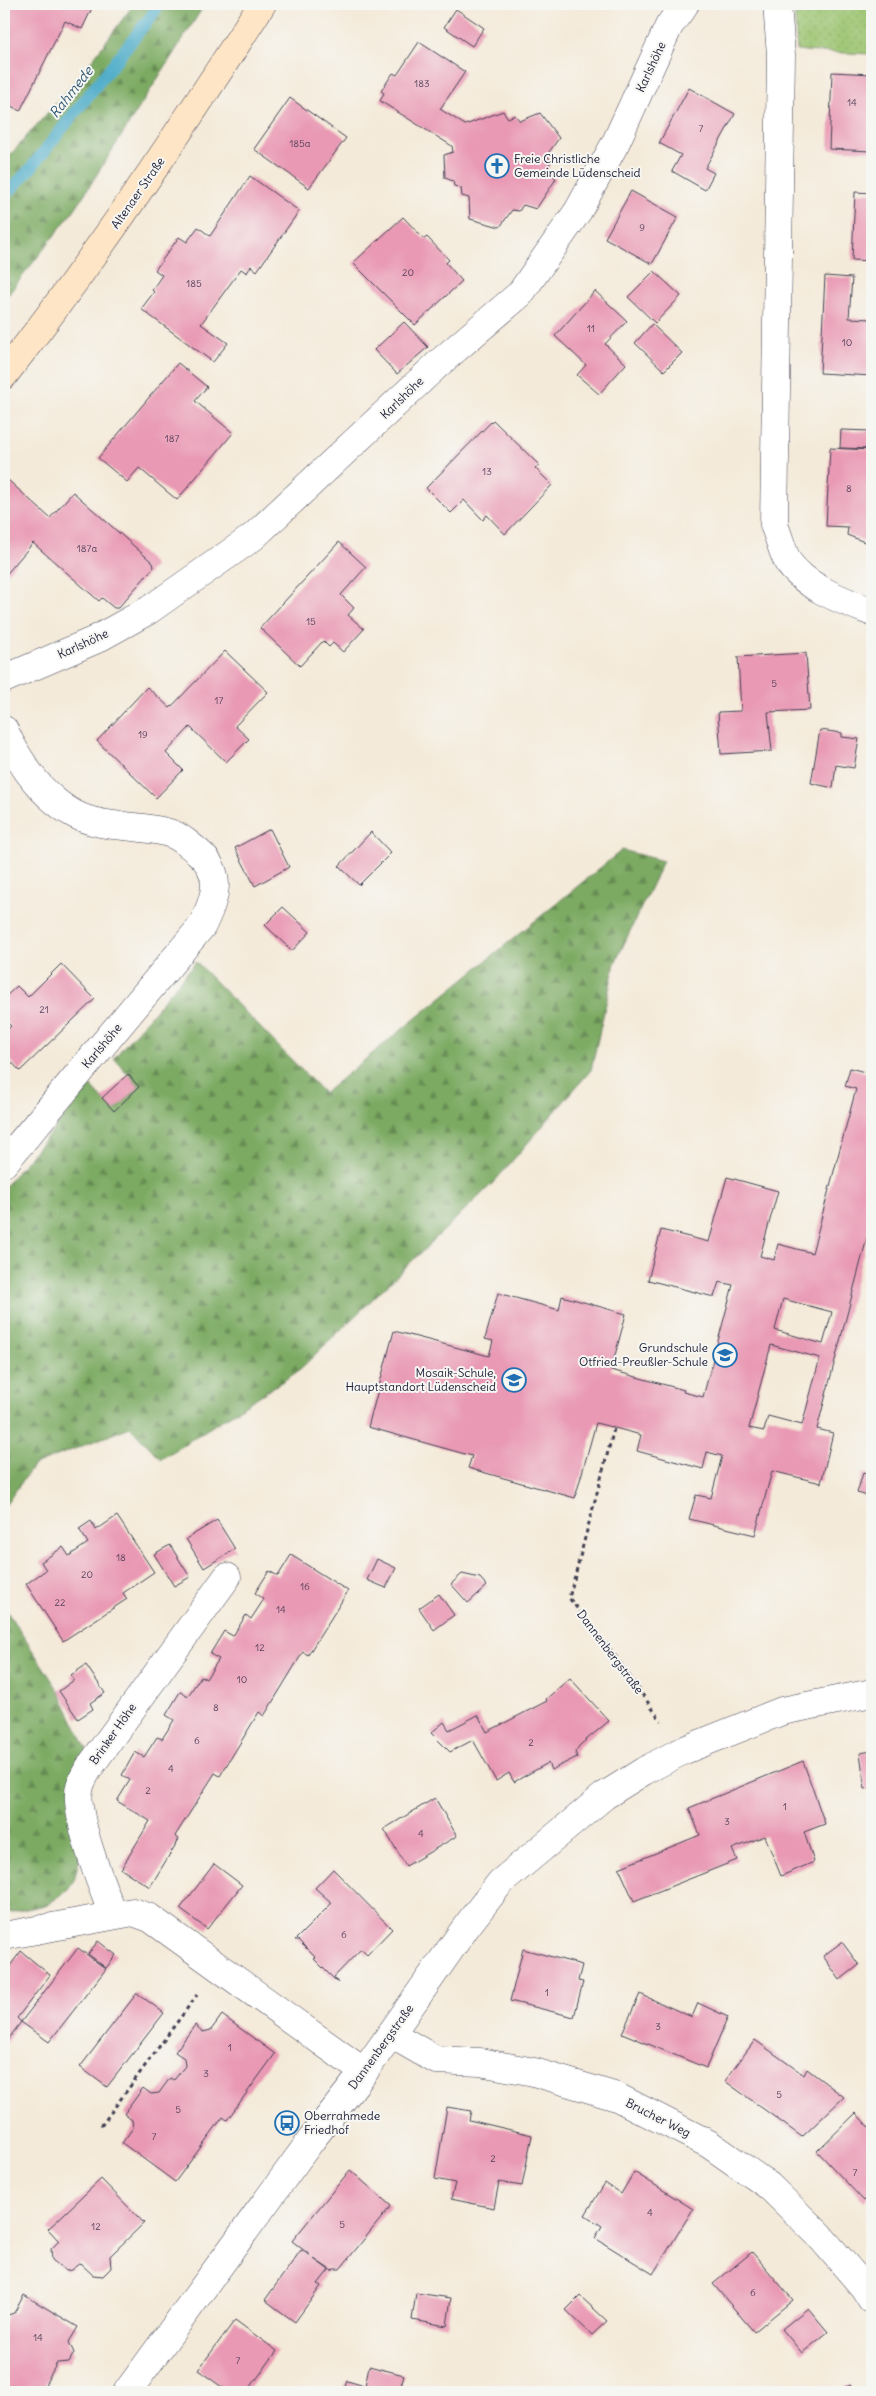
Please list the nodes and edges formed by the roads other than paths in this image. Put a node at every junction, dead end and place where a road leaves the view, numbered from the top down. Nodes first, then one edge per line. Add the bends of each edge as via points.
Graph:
1 (262, 4) edge
2 (685, 4) edge
3 (777, 4) edge
4 (4, 375) edge
5 (872, 612) edge
6 (4, 679) edge
7 (4, 730) edge
8 (4, 1163) edge
9 (227, 1576) dead end
10 (872, 1693) edge
11 (112, 1914) junction
12 (4, 1936) edge
13 (392, 2034) junction
14 (364, 2072) junction
15 (872, 2300) edge
16 (127, 2392) edge

1 - 4 main road, Altenaer Straße via 188,121 55,309
2 - 6 street, Karlshöhe via 669,26 616,142 578,212 520,294 438,364 253,537 149,610 103,636
3 - 5 street via 781,55 774,525 787,560 798,573 846,602
7 - 8 street, Karlshöhe via 16,756 32,776 67,808 92,820 172,834 207,859 216,882 216,893 209,911 193,939
9 - 11 street, Brinker Höhe via 91,1765 80,1787 80,1807 93,1865
10 - 13 street, Dannenbergstraße via 782,1711 682,1751 644,1770 604,1796 500,1883
11 - 12 street
11 - 14 street via 133,1912 150,1918
13 - 14 street, Dannenbergstraße
13 - 15 street, Brucher Weg via 436,2060 480,2062 534,2072 608,2094 709,2144 769,2186 818,2234
14 - 16 street, Dannenbergstraße

